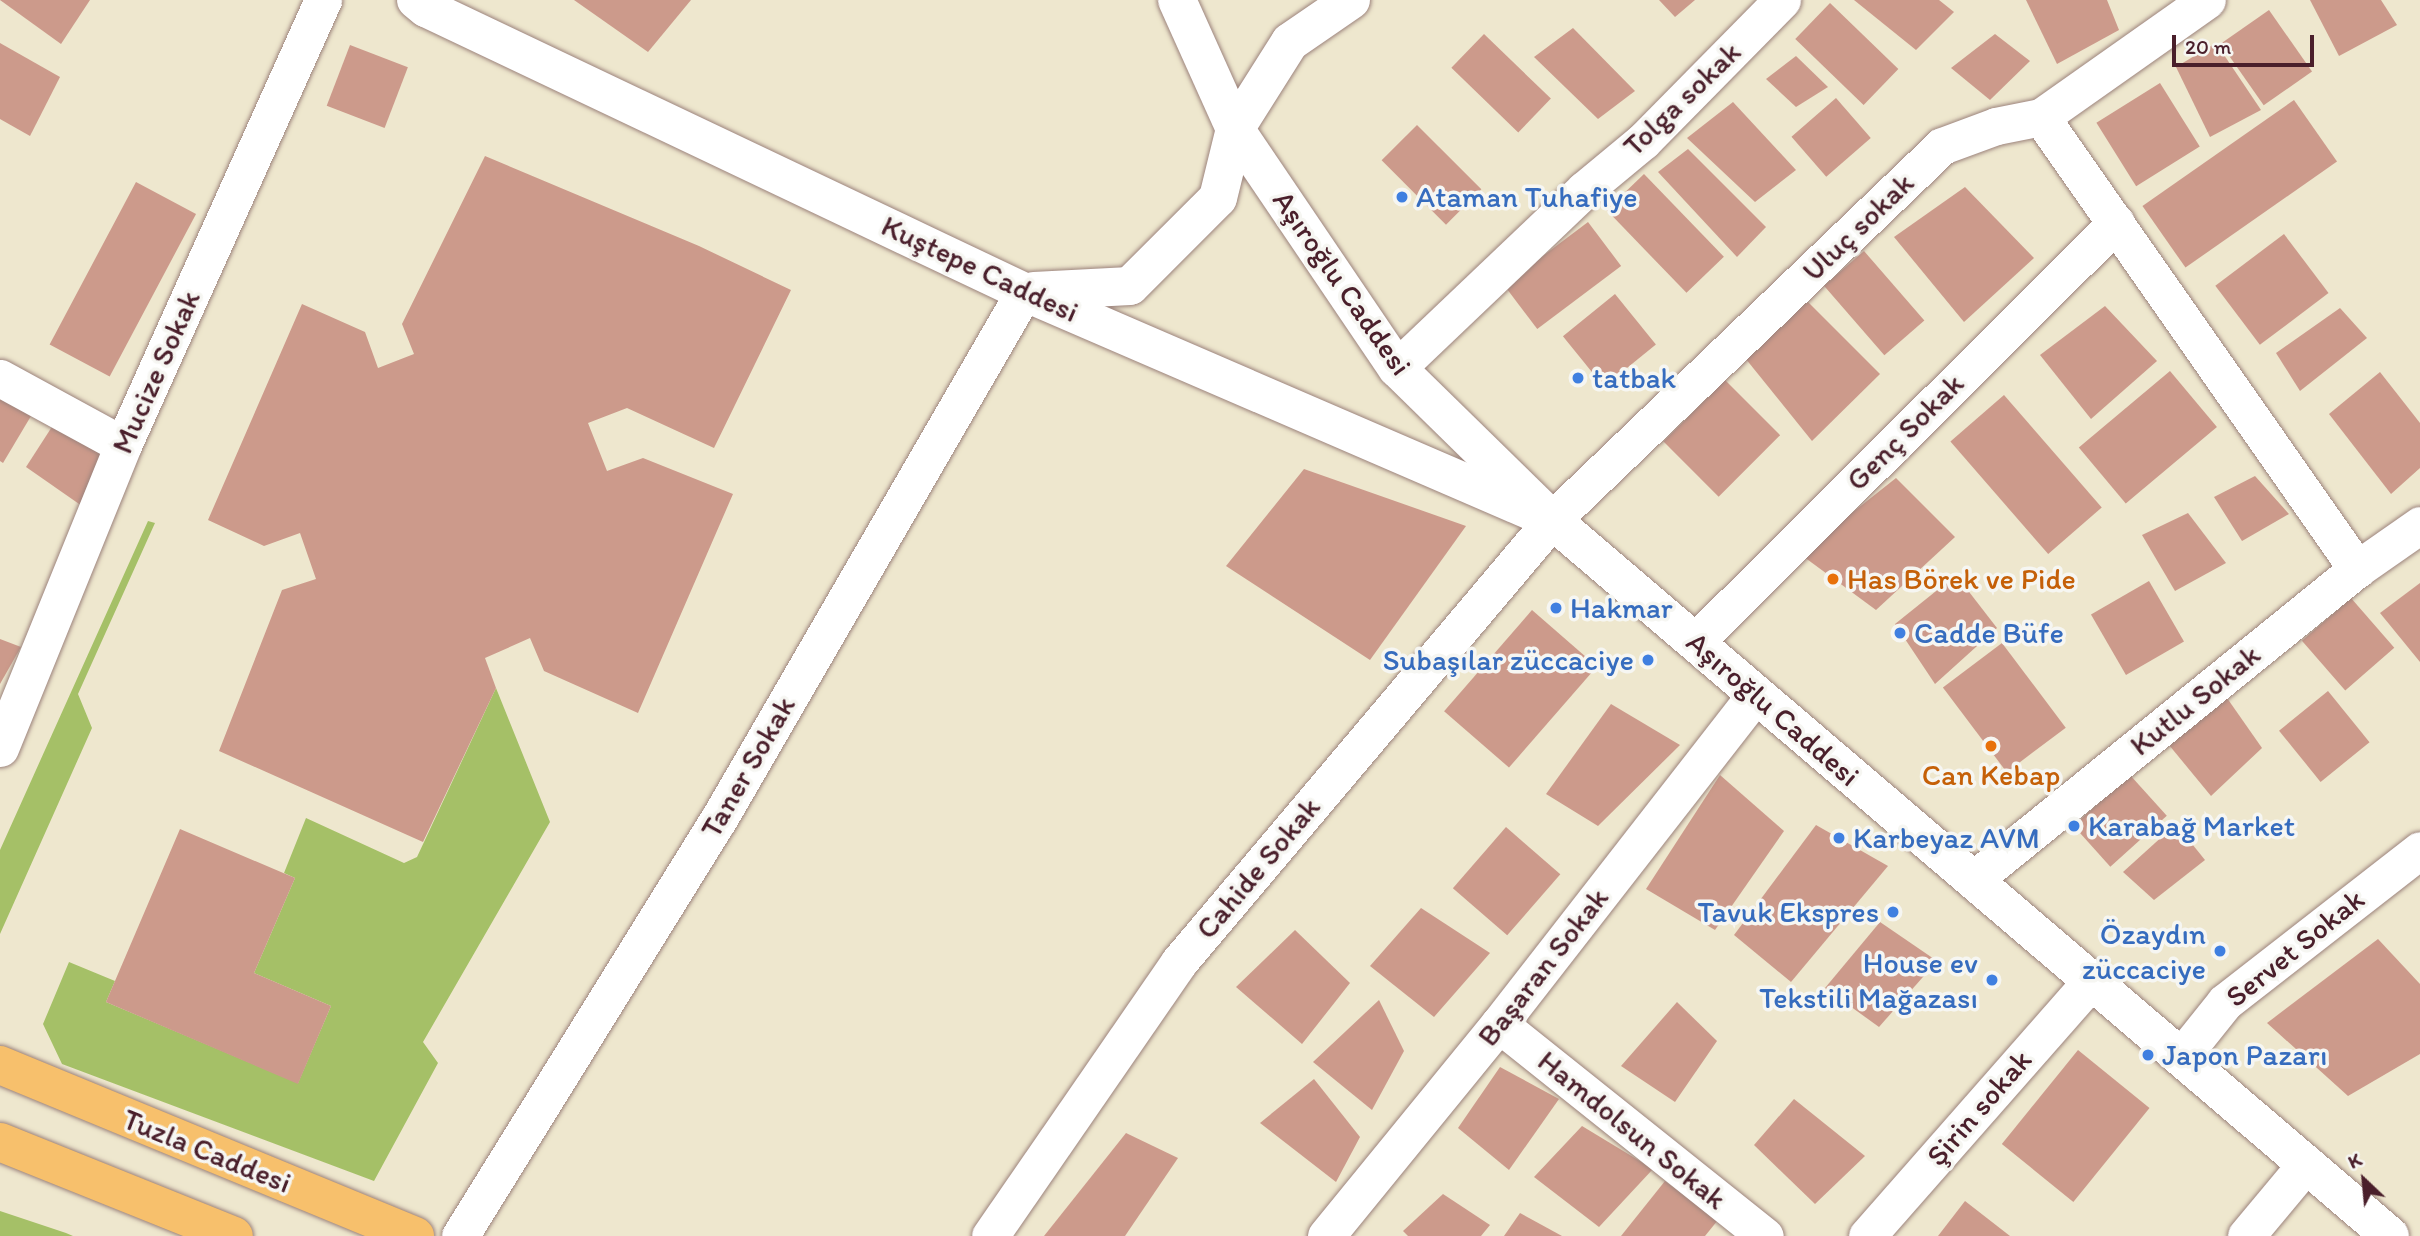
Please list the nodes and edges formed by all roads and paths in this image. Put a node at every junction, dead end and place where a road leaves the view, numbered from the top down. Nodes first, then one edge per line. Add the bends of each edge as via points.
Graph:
1 (323, 0) edge
2 (1177, 0) edge
3 (1351, 0) edge
4 (1782, 0) edge
5 (2207, 0) edge
6 (425, 3) edge
7 (2041, 117) junction
8 (1235, 128) junction
9 (2116, 223) junction
10 (1024, 292) junction
11 (1397, 368) junction
12 (0, 378) edge
13 (122, 445) junction
14 (1552, 520) junction
15 (2420, 525) edge
16 (2357, 569) junction
17 (1695, 642) junction
18 (1756, 694) junction
19 (0, 748) edge
20 (2420, 850) edge
21 (1973, 880) junction
22 (2091, 981) junction
23 (1499, 1024) junction
24 (2181, 1057) junction
25 (0, 1065) edge
26 (0, 1142) edge
27 (2306, 1164) junction
28 (234, 1236) edge
29 (415, 1236) edge
30 (460, 1236) edge
31 (990, 1236) edge
32 (1326, 1236) edge
33 (1765, 1236) edge
34 (1867, 1236) edge
35 (2246, 1236) edge
36 (2390, 1236) edge

1 - 13 street, Mucize Sokak
2 - 8 street, Aşıroğlu Caddesi
3 - 8 street via 1290,42
4 - 11 street, Tolga sokak via 1643,141 1584,190
5 - 7 street, Uluç sokak
6 - 10 street, Kuştepe Caddesi
7 - 9 street
7 - 14 street, Uluç sokak via 1996,126 1942,146
8 - 10 street via 1218,198 1130,286
8 - 11 street, Aşıroğlu Caddesi
9 - 16 street
9 - 17 street, Genç Sokak
10 - 14 street, Kuştepe Caddesi
10 - 30 street, Taner Sokak via 717,822
11 - 14 street, Aşıroğlu Caddesi
12 - 13 street
13 - 19 street, Mucize Sokak
14 - 17 street, Aşıroğlu Caddesi
14 - 31 street, Cahide Sokak via 1179,962
15 - 16 street, Kutlu Sokak
16 - 21 street, Kutlu Sokak
17 - 18 street, Aşıroğlu Caddesi
18 - 21 street, Aşıroğlu Caddesi
18 - 23 street, Başaran Sokak
20 - 24 street, Servet Sokak via 2225,1002
21 - 22 street, Aşıroğlu Caddesi
22 - 24 street, Aşıroğlu Caddesi
22 - 34 street, Şirin sokak
23 - 32 street, Başaran Sokak
23 - 33 street, Hamdolsun Sokak
24 - 27 street, Aşıroğlu Caddesi
25 - 29 main road, Tuzla Caddesi
26 - 28 main road
27 - 35 street
27 - 36 street, Aşıroğlu Caddesi

